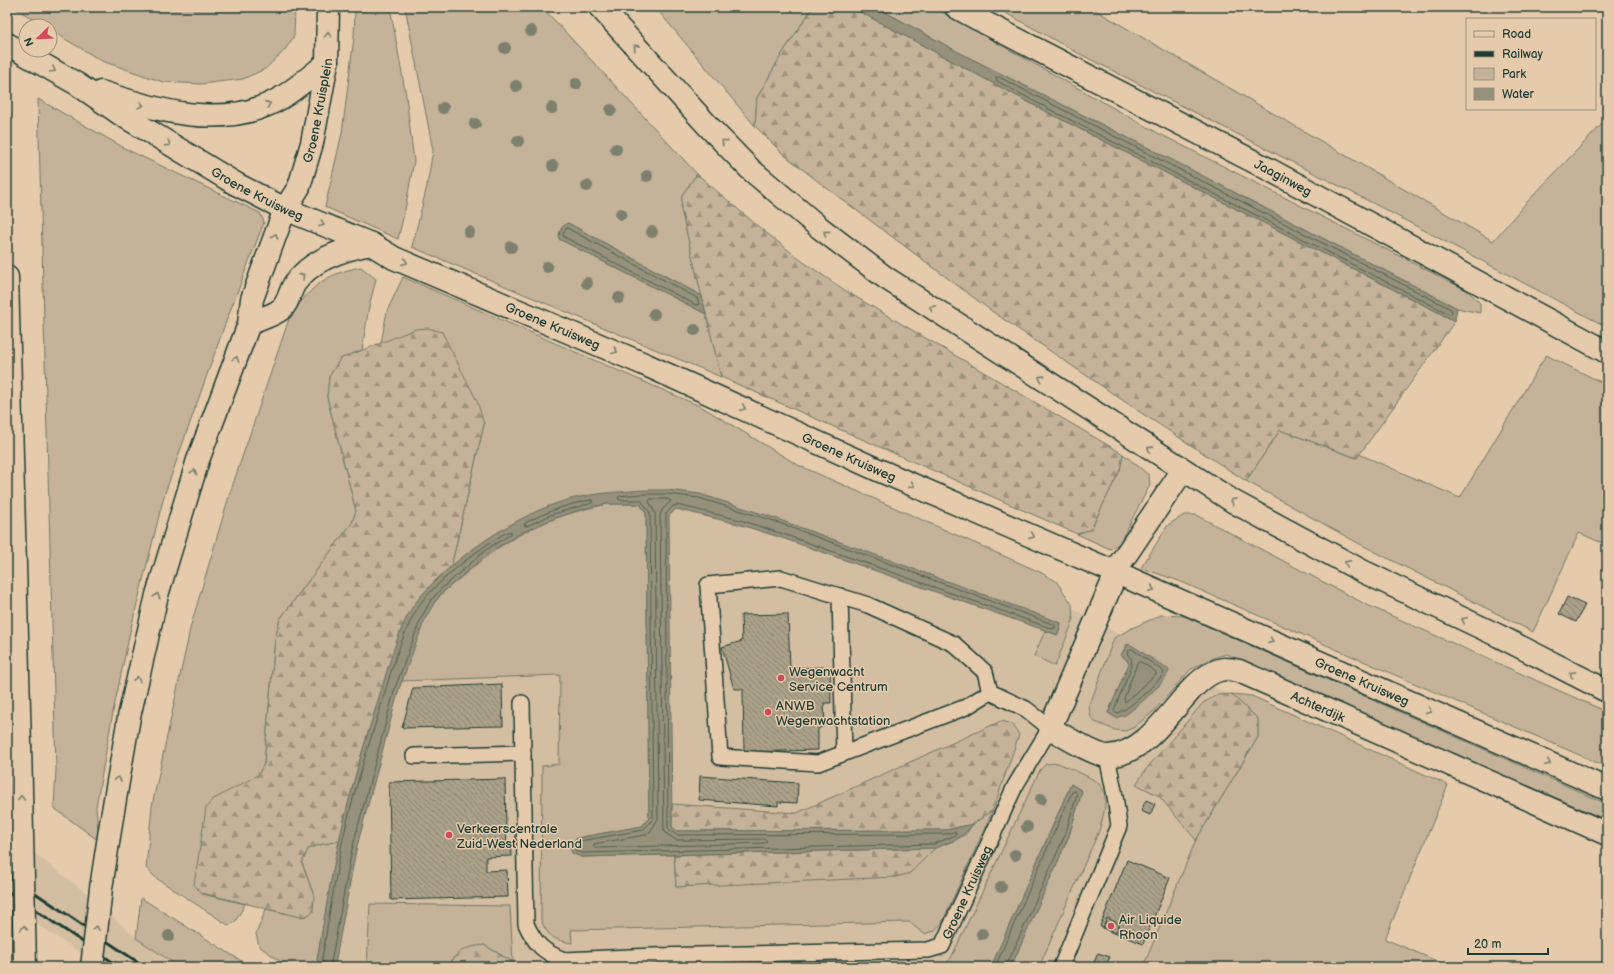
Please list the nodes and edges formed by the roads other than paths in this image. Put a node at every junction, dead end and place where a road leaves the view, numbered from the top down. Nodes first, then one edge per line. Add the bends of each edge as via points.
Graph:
1 (328, 7) edge
2 (600, 7) edge
3 (956, 7) edge
4 (7, 44) edge
5 (326, 63) junction
6 (77, 84) junction
7 (286, 209) junction
8 (371, 244) junction
9 (7, 277) edge
10 (249, 324) junction
11 (1607, 352) edge
12 (1183, 470) junction
13 (1117, 573) junction
14 (840, 596) junction
15 (1607, 691) edge
16 (990, 692) junction
17 (522, 703) dead end
18 (1050, 728) junction
19 (522, 753) junction
20 (844, 753) junction
21 (414, 756) dead end
22 (1107, 756) junction
23 (1607, 789) edge
24 (1607, 834) edge
25 (25, 967) edge
26 (92, 967) edge
27 (1061, 967) edge

5 -> 1 main road, Groene Kruisplein
12 -> 2 main road via 886,278 820,228 751,170
3 - 11 main road, Jaaginweg via 1272,171
4 -> 6 main road, Groene Kruisweg
6 -> 5 main road via 143,106 177,113 203,116 227,114 259,108 280,99
5 - 7 main road, Groene Kruisplein via 312,143 299,187
6 -> 7 main road, Groene Kruisweg via 177,150
7 -> 8 main road, Groene Kruisweg
10 -> 7 main road, Groene Kruisplein via 252,299
10 -> 8 main road via 281,309 296,283 327,258 342,251
8 -> 13 main road, Groene Kruisweg via 394,258 644,364 876,469
25 -> 9 main road, bridge
26 -> 10 main road, Groene Kruisplein, bridge via 101,888 129,717 157,595 198,460
12 - 13 main road, Groene Kruisweg
15 -> 12 main road via 1362,571 1234,502
13 - 18 main road, Groene Kruisweg
13 -> 23 main road, Groene Kruisweg
14 - 16 lane via 868,605 954,644 985,672
14 - 20 lane
14 - 20 lane via 781,578 708,585 720,757 818,763
16 - 18 lane via 1026,709
16 - 20 lane via 966,707
17 - 19 lane, Groene Kruisweg
18 - 19 lane, Groene Kruisweg via 1016,786 942,946 928,950 564,960 551,955 540,947 526,924
18 - 22 main road, Achterdijk via 1086,749
19 - 21 lane
22 - 24 main road, Achterdijk via 1128,752 1146,741 1197,684 1212,673 1225,669 1239,671
22 - 27 lane via 1119,826

